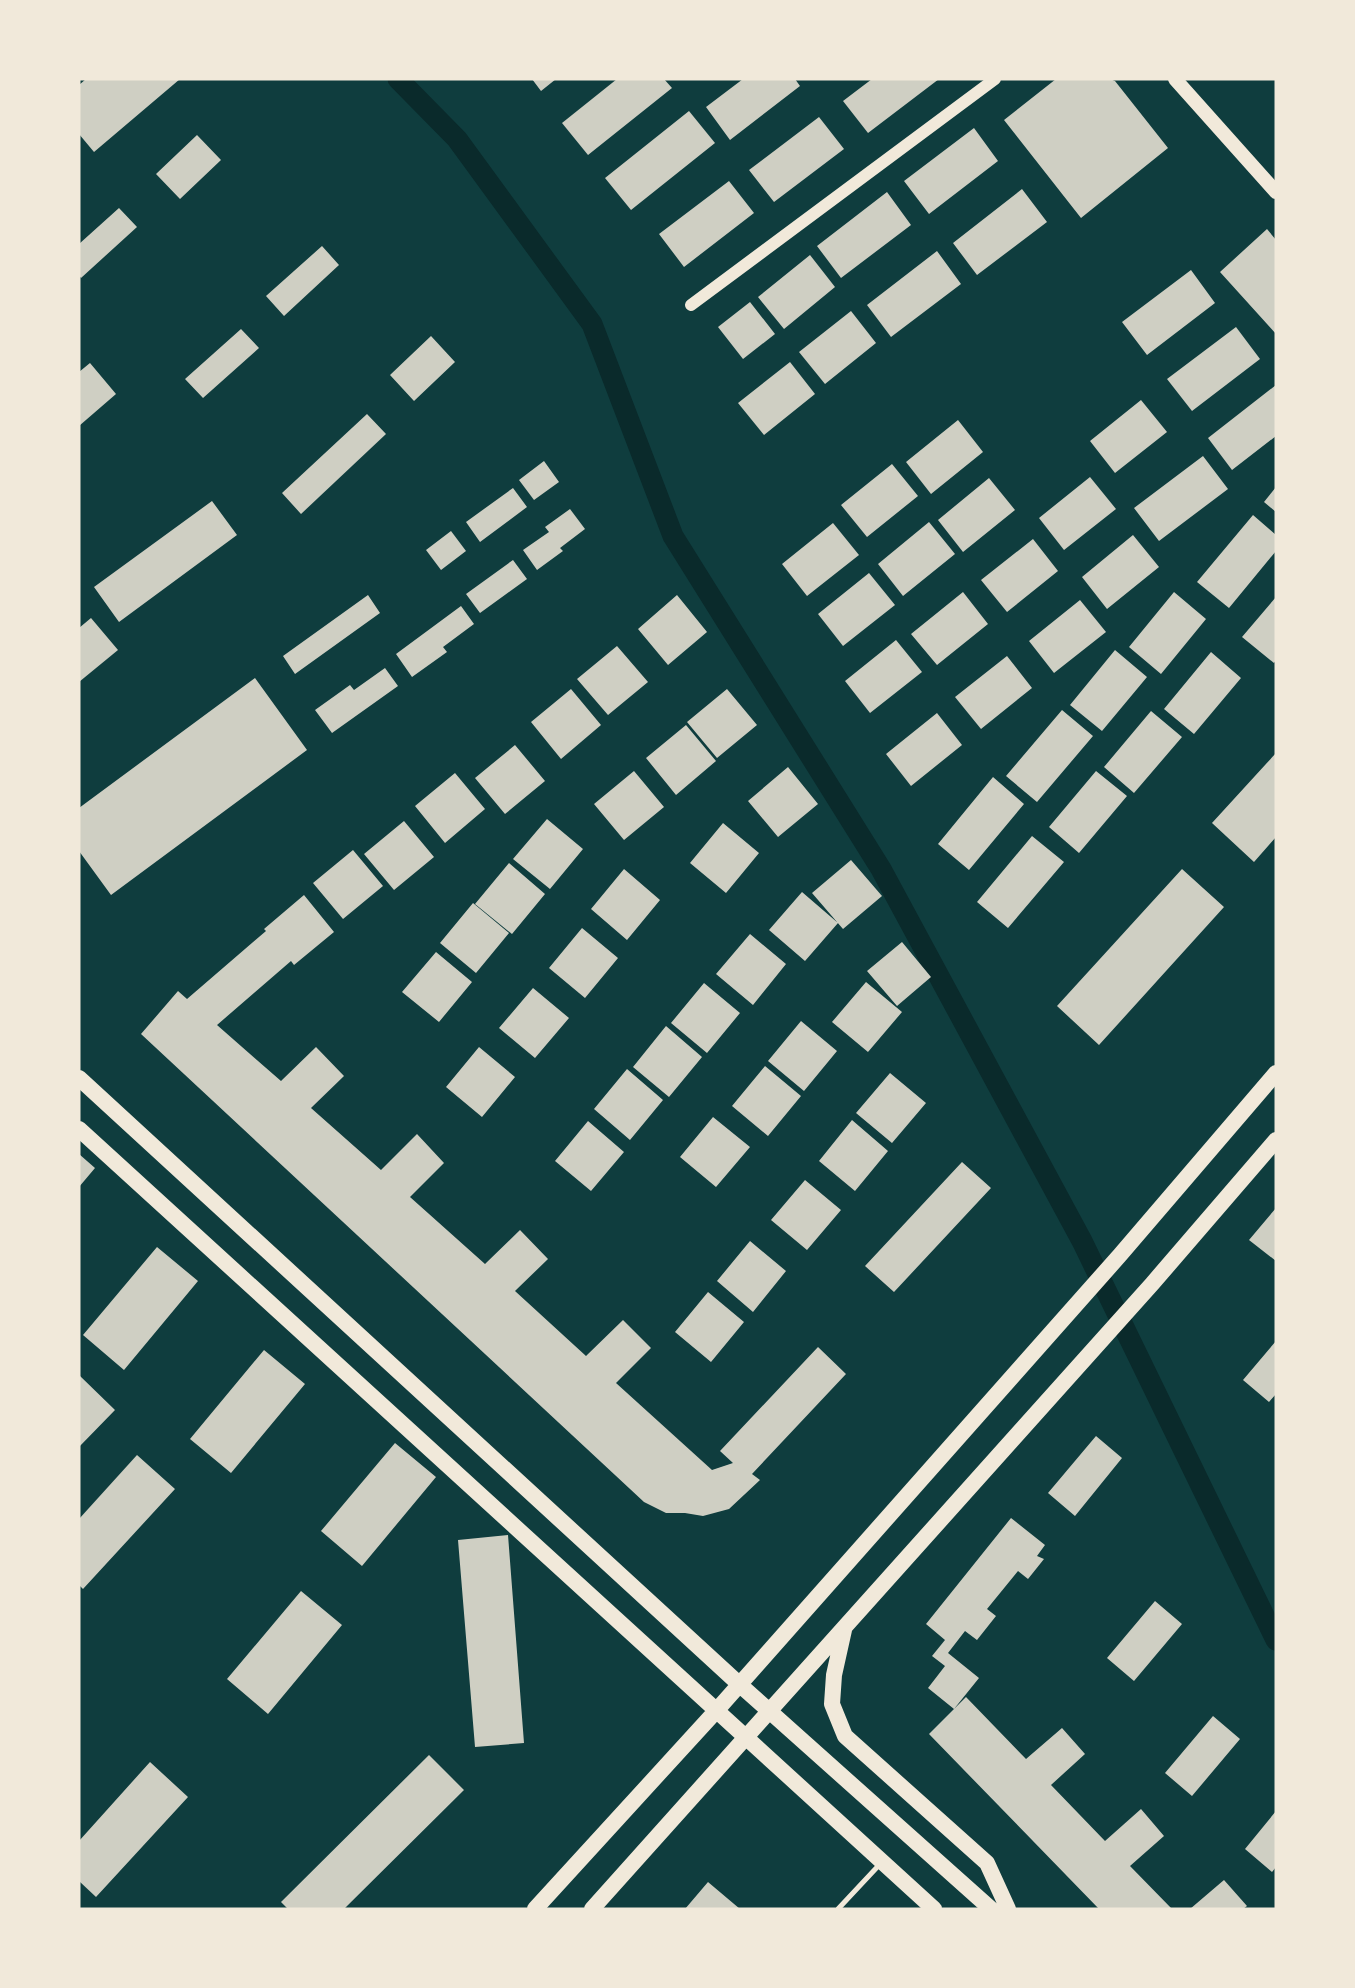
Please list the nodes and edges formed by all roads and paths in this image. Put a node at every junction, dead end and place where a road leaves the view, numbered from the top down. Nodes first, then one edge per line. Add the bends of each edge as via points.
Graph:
1 (995, 79) edge
2 (1175, 79) edge
3 (1276, 192) edge
4 (691, 304) dead end
5 (1276, 1073) edge
6 (79, 1078) edge
7 (79, 1129) edge
8 (1276, 1140) edge
9 (844, 1628) junction
10 (739, 1684) junction
11 (716, 1711) junction
12 (770, 1712) junction
13 (745, 1737) junction
14 (882, 1862) junction
15 (535, 1909) edge
16 (592, 1909) edge
17 (838, 1909) edge
18 (934, 1909) edge
19 (991, 1909) edge
20 (1008, 1909) edge

1 - 4 street
2 - 3 main road
5 - 10 main road
6 - 10 main road
7 - 11 main road
8 - 9 main road
9 - 12 main road
9 - 20 main road via 832,1704 845,1736 987,1863
10 - 11 main road
10 - 12 main road
11 - 13 main road
11 - 15 main road
12 - 13 main road
12 - 19 main road
13 - 14 main road
13 - 16 main road
14 - 17 lane
14 - 18 main road

